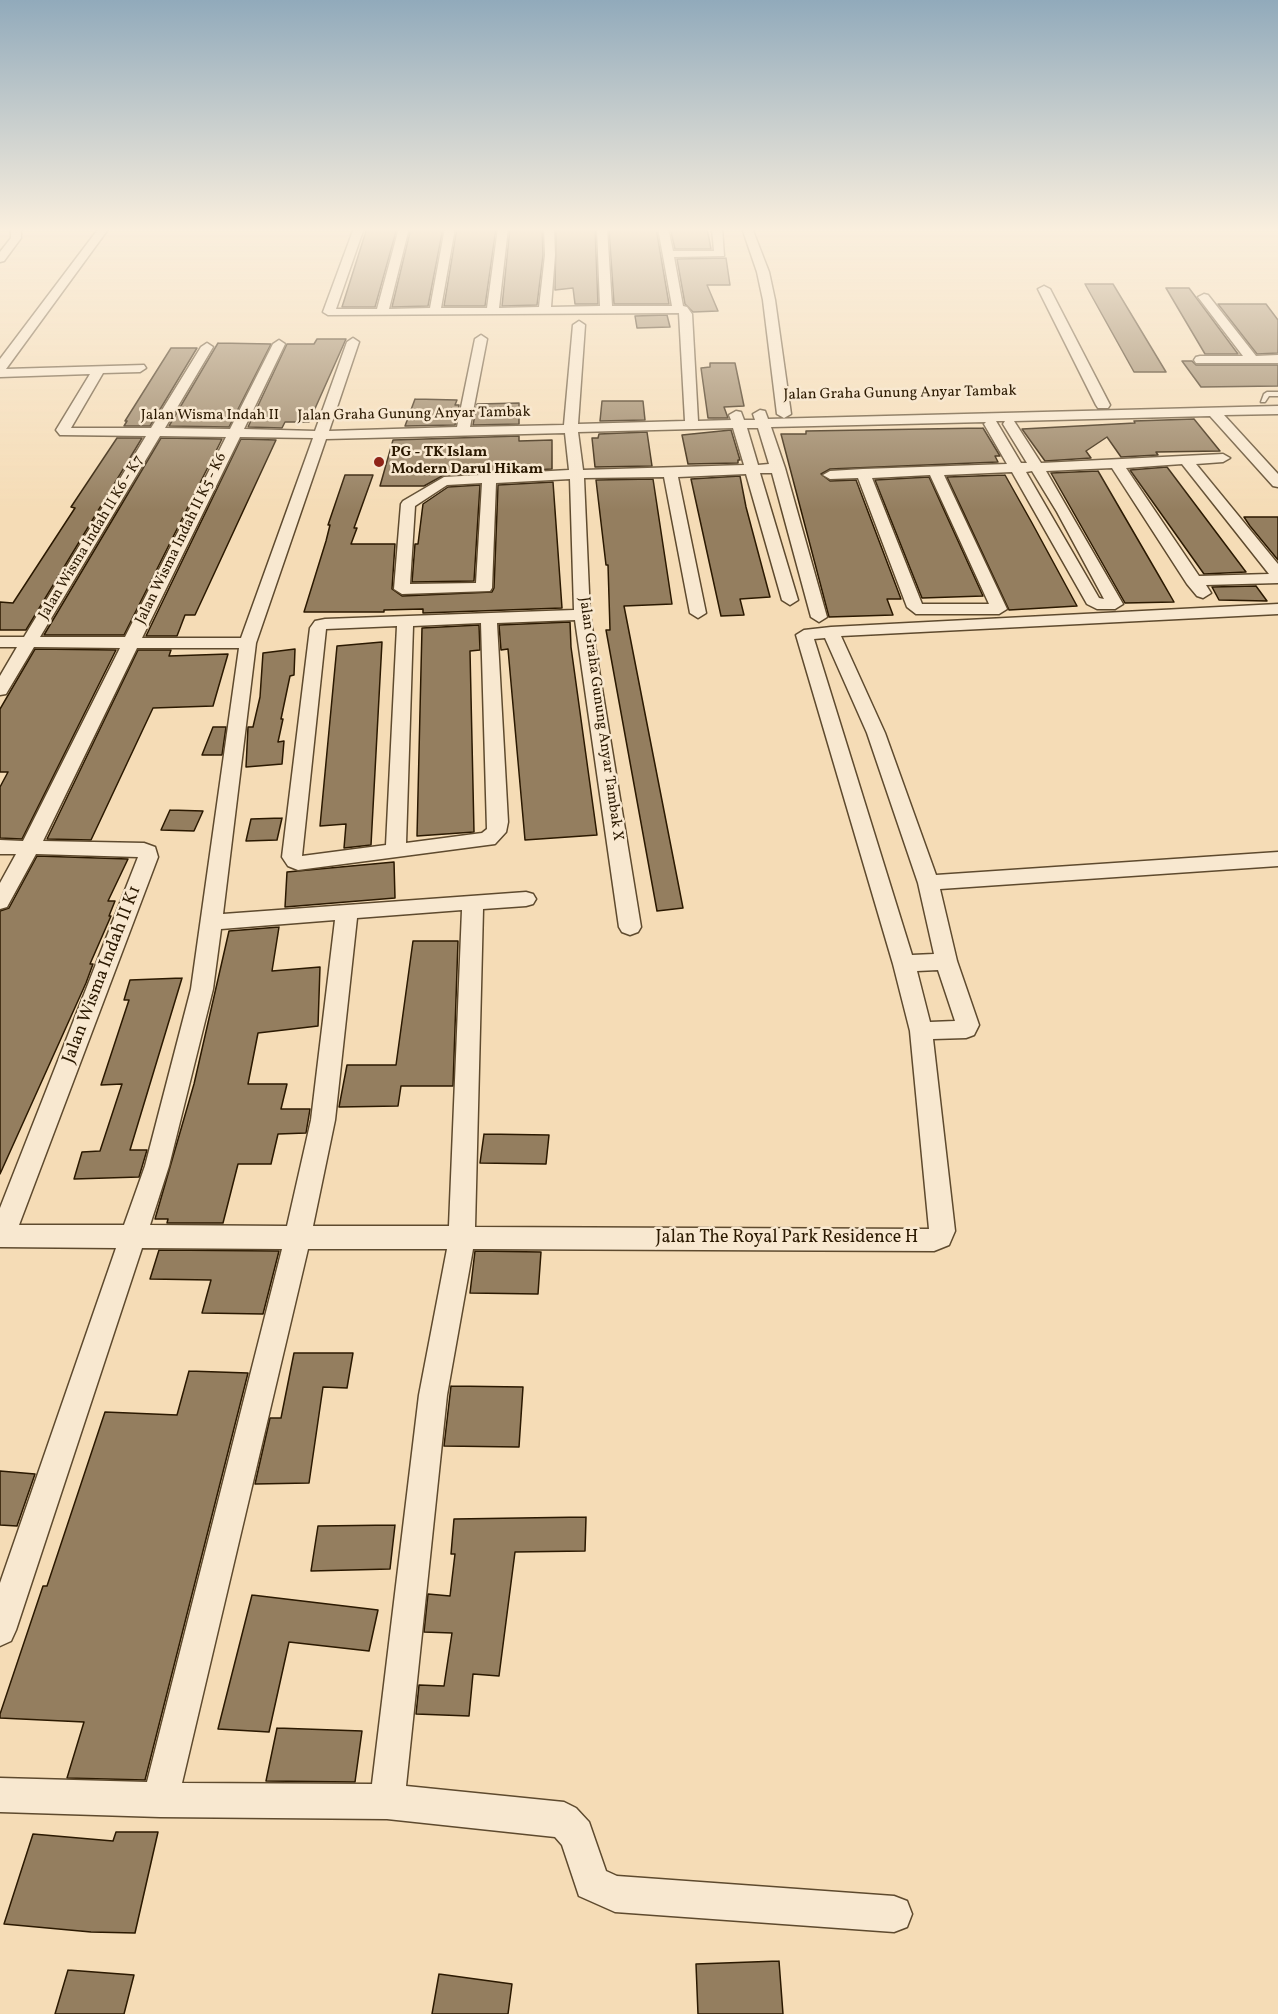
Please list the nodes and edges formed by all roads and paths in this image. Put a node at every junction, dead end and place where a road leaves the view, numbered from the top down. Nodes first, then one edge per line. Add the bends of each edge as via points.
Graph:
1 (34, 322) edge
2 (686, 322) edge
3 (771, 322) edge
4 (1061, 322) edge
5 (1223, 322) edge
6 (579, 325) dead end
7 (481, 339) dead end
8 (353, 342) dead end
9 (279, 344) dead end
10 (207, 347) dead end
11 (1200, 360) dead end
12 (1252, 360) junction
13 (1278, 360) edge
14 (0, 368) edge
15 (140, 368) dead end
16 (99, 369) junction
17 (0, 373) edge
18 (1278, 394) edge
19 (1263, 401) junction
20 (1278, 401) edge
21 (1103, 405) junction
22 (1278, 410) edge
23 (1214, 411) junction
24 (784, 414) junction
25 (1051, 416) junction
26 (691, 420) junction
27 (763, 423) junction
28 (571, 424) junction
29 (737, 424) junction
30 (991, 424) junction
31 (1010, 424) junction
32 (464, 426) junction
33 (323, 431) junction
34 (289, 432) joint
35 (154, 434) junction
36 (233, 434) junction
37 (1223, 458) dead end
38 (1186, 460) junction
39 (1116, 464) junction
40 (1036, 466) junction
41 (1014, 467) junction
42 (775, 468) junction
43 (752, 469) junction
44 (934, 470) junction
45 (670, 473) junction
46 (863, 473) junction
47 (577, 474) junction
48 (830, 475) dead end
49 (489, 480) junction
50 (1278, 483) edge
51 (763, 508) junction
52 (787, 508) junction
53 (1278, 576) edge
54 (790, 600) dead end
55 (1278, 609) edge
56 (698, 613) dead end
57 (582, 615) junction
58 (489, 618) junction
59 (405, 622) junction
60 (825, 624) junction
61 (0, 642) edge
62 (30, 642) junction
63 (130, 643) junction
64 (248, 643) junction
65 (5, 673) edge
66 (0, 690) edge
67 (0, 847) edge
68 (30, 847) junction
69 (396, 851) junction
70 (1278, 859) edge
71 (928, 884) junction
72 (526, 899) dead end
73 (0, 902) edge
74 (473, 902) junction
75 (347, 911) junction
76 (211, 922) junction
77 (630, 927) dead end
78 (928, 962) junction
79 (942, 1030) junction
80 (298, 1235) junction
81 (1, 1236) edge
82 (132, 1236) junction
83 (462, 1237) junction
84 (0, 1630) edge
85 (0, 1795) edge
86 (160, 1800) junction
87 (387, 1802) junction
88 (894, 1914) dead end

1 - 14 street
2 - 26 street
3 - 24 street
4 - 21 street
5 - 12 street
6 - 28 street, Jalan Graha Gunung Anyar Tambak X
7 - 32 street
8 - 33 street
9 - 36 street, Jalan Wisma Indah II K5 - K6
10 - 35 street, Jalan Wisma Indah II K6 - K7
11 - 12 street
12 - 13 street
15 - 16 street
16 - 17 street
16 - 35 street, Jalan Wisma Indah II via 63,430 80,434
18 - 19 lane via 1267,394
19 - 20 street, Jalan Graha Gunung Anyar Tambak
19 - 21 street, Jalan Graha Gunung Anyar Tambak
21 - 24 street, Jalan Graha Gunung Anyar Tambak
22 - 23 street, Jalan Graha Gunung Anyar Tambak
23 - 25 street, Jalan Graha Gunung Anyar Tambak
23 - 50 street
24 - 27 street, Jalan Graha Gunung Anyar Tambak
25 - 27 street, Jalan Graha Gunung Anyar Tambak
25 - 31 street
26 - 28 street, Jalan Graha Gunung Anyar Tambak
26 - 29 street, Jalan Graha Gunung Anyar Tambak
27 - 29 street, Jalan Graha Gunung Anyar Tambak
27 - 30 street
27 - 42 street, Jalan The Royal Park Residence H
28 - 32 street, Jalan Graha Gunung Anyar Tambak
28 - 47 street, Jalan Graha Gunung Anyar Tambak X
29 - 43 street
30 - 31 street
30 - 41 street
31 - 40 street
32 - 33 street, Jalan Graha Gunung Anyar Tambak
33 - 34 street, Jalan Graha Gunung Anyar Tambak
33 - 64 street
34 - 36 street, Jalan Wisma Indah II
35 - 36 street, Jalan Wisma Indah II
35 - 62 street, Jalan Wisma Indah II K6 - K7
36 - 63 street, Jalan Wisma Indah II K5 - K6
37 - 38 street
38 - 39 street
38 - 53 street
39 - 40 street
39 - 53 street via 1198,587
40 - 41 street
40 - 41 street via 1115,604 1093,601
41 - 44 street
42 - 43 street
42 - 52 street, Jalan The Royal Park Residence H
43 - 45 street
43 - 51 street
44 - 46 street
44 - 46 street via 999,608 996,610 922,611 915,607
45 - 47 street
45 - 56 street
46 - 48 street
47 - 49 street
47 - 57 street, Jalan Graha Gunung Anyar Tambak X
49 - 49 street via 444,481 408,504 401,588 484,588
51 - 52 street
51 - 54 street
52 - 60 street, Jalan The Royal Park Residence H
55 - 60 street
57 - 58 street
57 - 77 street, Jalan Graha Gunung Anyar Tambak X
58 - 59 street
58 - 69 street via 496,832 488,839
59 - 69 street
59 - 69 street via 325,624 318,628 292,857 298,863
60 - 71 street, Jalan The Royal Park Residence H via 855,681 876,733
60 - 78 street via 804,635
61 - 62 street
62 - 63 street
62 - 65 street, Jalan Wisma Indah II K6 - K7
63 - 64 street
63 - 68 street, Jalan Wisma Indah II K5 - K6
64 - 76 street
65 - 66 street, Jalan Wisma Indah II K6 - K7
67 - 68 street, Jalan Wisma Indah II K1
68 - 73 street, Jalan Wisma Indah II K5 - K6
68 - 81 street, Jalan Wisma Indah II K1 via 144,850 148,857
70 - 71 street
71 - 78 street, Jalan The Royal Park Residence H
72 - 74 street
74 - 75 street
74 - 83 street
75 - 76 street
75 - 80 street via 323,1120
76 - 82 street via 201,989 180,1079 157,1166
78 - 79 street
78 - 79 street, Jalan The Royal Park Residence H via 968,1025 966,1029
79 - 83 street, Jalan The Royal Park Residence H via 940,1237
80 - 82 street
80 - 83 street
80 - 86 street
81 - 82 street
82 - 84 street
83 - 87 street via 433,1395
85 - 86 street
86 - 87 street
87 - 88 street via 564,1820 576,1835 592,1883 615,1894

